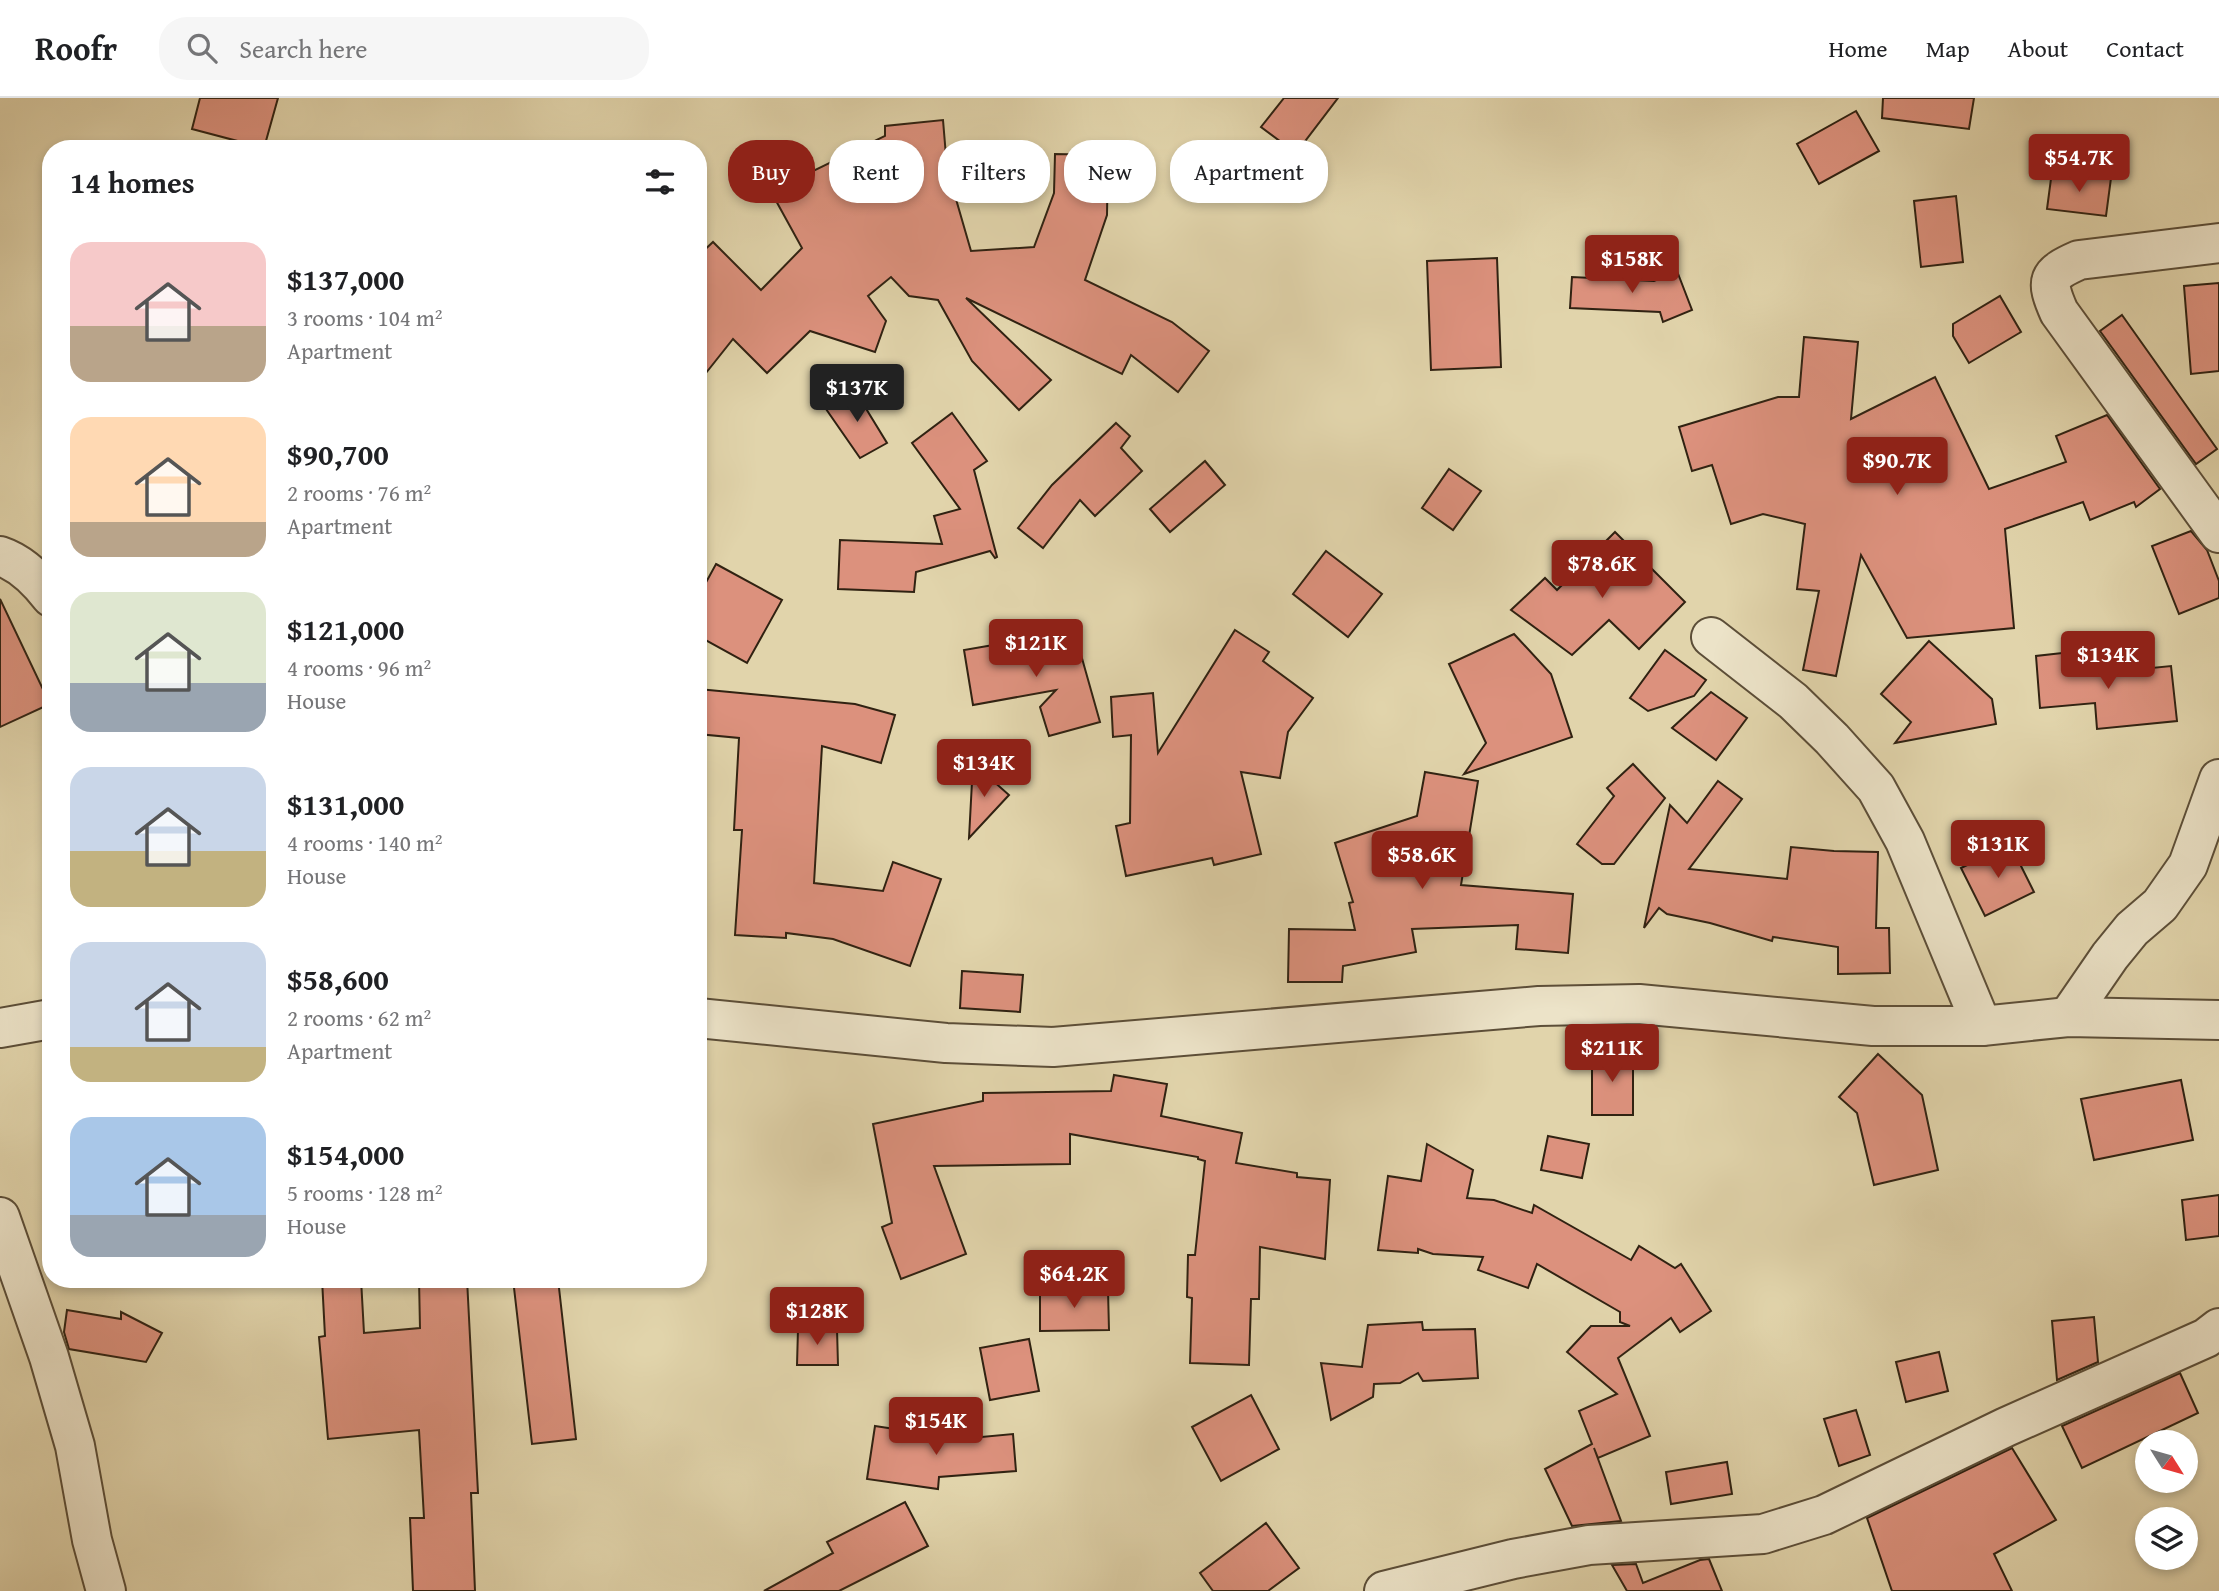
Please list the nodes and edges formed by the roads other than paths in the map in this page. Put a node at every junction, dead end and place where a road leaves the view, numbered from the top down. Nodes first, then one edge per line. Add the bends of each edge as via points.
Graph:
1 (2219, 243) edge
2 (2219, 533) edge
3 (0, 556) edge
4 (42, 585) edge
5 (1711, 638) dead end
6 (2219, 779) edge
7 (2068, 1017) junction
8 (707, 1019) edge
9 (42, 1020) edge
10 (2219, 1020) edge
11 (1982, 1026) junction
12 (0, 1028) edge
13 (0, 1217) edge
14 (2215, 1336) edge
15 (106, 1591) edge
16 (1384, 1591) edge

1 - 2 street via 2080,260 2061,268 2051,279 2049,290 2059,312
3 - 4 street
5 - 11 street via 1793,701 1876,788 1905,841
6 - 7 street via 2188,865 2160,905 2110,956
7 - 10 street
7 - 11 street
8 - 11 street via 946,1043 1053,1047 1552,1005 1639,1004 1873,1026
9 - 12 street
13 - 15 street via 75,1446
14 - 16 street via 2006,1427 1824,1515 1763,1534 1589,1545

